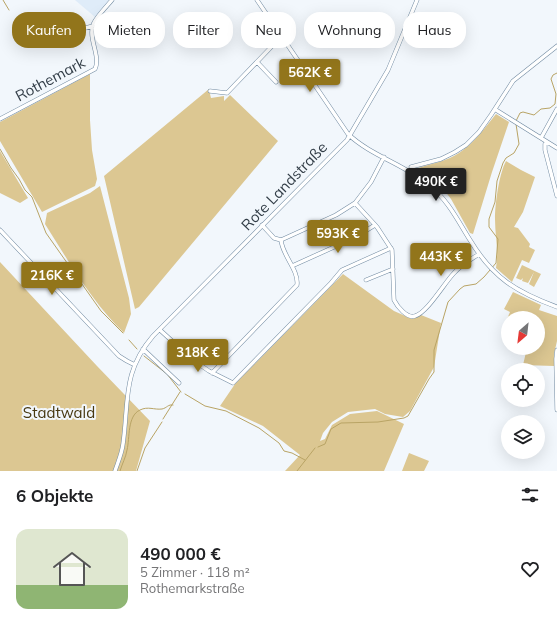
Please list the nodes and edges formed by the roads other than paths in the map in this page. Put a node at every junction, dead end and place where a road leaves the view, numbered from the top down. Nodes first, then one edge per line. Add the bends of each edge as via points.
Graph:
1 (112, 0) edge
2 (257, 0) edge
3 (417, 0) edge
4 (265, 12) edge
5 (93, 26) junction
6 (86, 28) edge
7 (557, 46) edge
8 (270, 48) edge
9 (290, 48) edge
10 (257, 62) junction
11 (276, 82) dead end
12 (210, 91) dead end
13 (557, 109) edge
14 (496, 110) junction
15 (0, 119) edge
16 (350, 135) junction
17 (541, 138) junction
18 (547, 142) junction
19 (557, 148) edge
20 (384, 157) junction
21 (411, 167) dead end
22 (557, 196) edge
23 (355, 203) junction
24 (376, 225) junction
25 (262, 226) junction
26 (0, 230) edge
27 (281, 240) junction
28 (391, 248) junction
29 (479, 254) junction
30 (292, 266) junction
31 (393, 269) junction
32 (366, 280) dead end
33 (557, 307) edge
34 (160, 330) junction
35 (143, 349) junction
36 (557, 350) edge
37 (135, 365) junction
38 (212, 373) junction
39 (179, 383) dead end
40 (557, 410) edge
41 (115, 471) edge

1 - 5 street
2 - 4 street
3 - 16 street, Rote Landstraße via 388,70
5 - 6 street
5 - 15 street, Rothemark via 97,65 95,69
7 - 14 street via 512,81
8 - 10 street
9 - 16 street
10 - 11 street
10 - 12 street via 227,94
13 - 17 street
14 - 17 street
14 - 21 street via 479,132 460,149 438,161
16 - 20 street
16 - 25 street, Rote Landstraße
17 - 18 street
18 - 19 street
18 - 22 street via 544,147
20 - 23 street via 371,182
20 - 29 street via 418,176 436,191
23 - 24 street
23 - 27 street via 336,215
24 - 28 street
24 - 30 street
25 - 27 street via 274,238
25 - 34 street, Rote Landstraße
26 - 37 street via 120,357
27 - 30 street
28 - 31 street
28 - 38 street via 342,270 233,383
29 - 31 street via 454,273 437,295 414,317 409,316 395,302
29 - 33 street via 506,282
30 - 38 street via 296,287
31 - 32 street
34 - 35 street, Rote Landstraße
34 - 38 street via 181,351
35 - 37 street, Rote Landstraße
35 - 39 street
36 - 40 street
37 - 41 street, Rote Landstraße via 128,390 123,444

